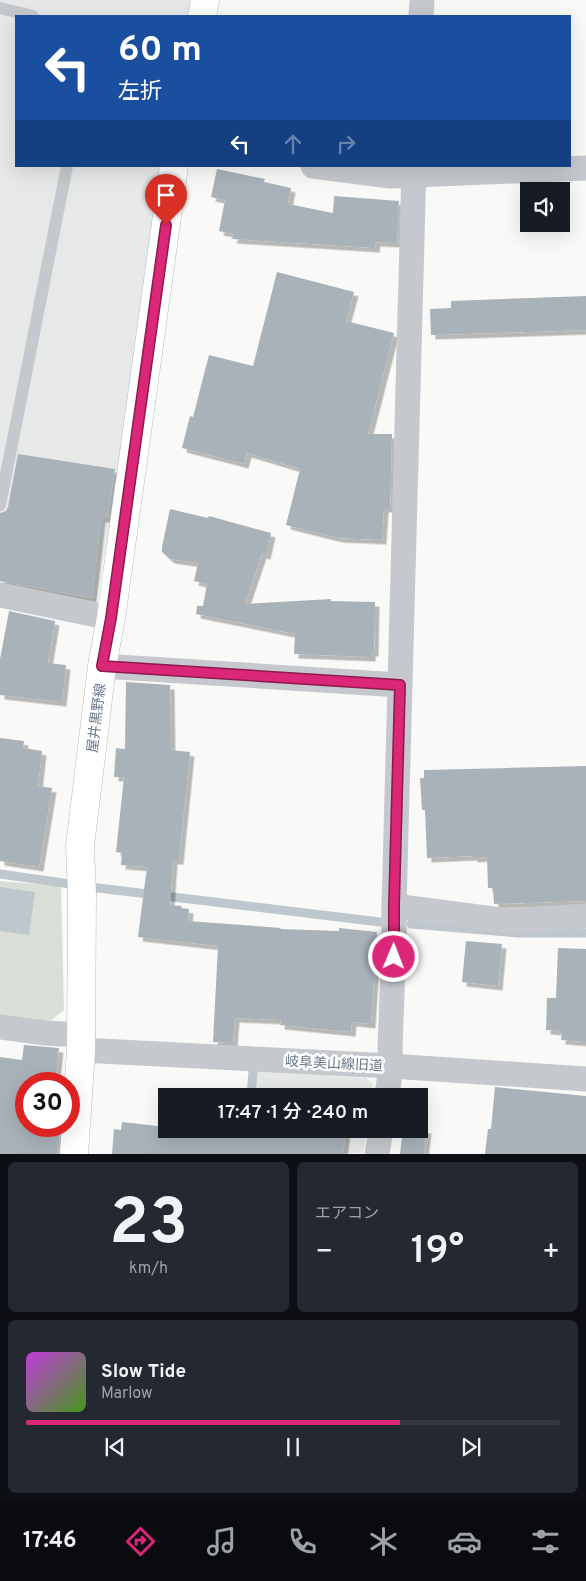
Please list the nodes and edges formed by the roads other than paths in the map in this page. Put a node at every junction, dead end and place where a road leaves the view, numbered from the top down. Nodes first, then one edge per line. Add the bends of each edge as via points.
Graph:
1 (205, 0) edge
2 (422, 0) edge
3 (0, 8) edge
4 (29, 15) edge
5 (202, 15) edge
6 (421, 15) edge
7 (67, 167) edge
8 (174, 167) edge
9 (321, 167) edge
10 (586, 168) edge
11 (413, 170) edge
12 (0, 505) edge
13 (0, 595) edge
14 (111, 618) junction
15 (102, 666) junction
16 (400, 685) junction
17 (394, 906) junction
18 (586, 916) edge
19 (0, 1027) edge
20 (82, 1042) junction
21 (391, 1066) junction
22 (586, 1079) edge
23 (388, 1088) edge
24 (380, 1138) edge
25 (74, 1154) edge
26 (378, 1154) edge

1 - 5 main road
2 - 6 street
3 - 4 lane
7 - 12 lane
8 - 14 main road, 屋井黒野線
9 - 11 street via 390,176
10 - 11 street
11 - 16 street
13 - 14 street
14 - 15 main road, 屋井黒野線
15 - 16 street
15 - 20 main road, 屋井黒野線 via 80,846
16 - 17 street
17 - 18 street via 510,921
17 - 21 street
19 - 20 street, 岐阜美山線旧道
20 - 21 street, 岐阜美山線旧道
20 - 25 main road, 屋井黒野線
21 - 22 street, 岐阜美山線旧道
21 - 23 street
24 - 26 street

